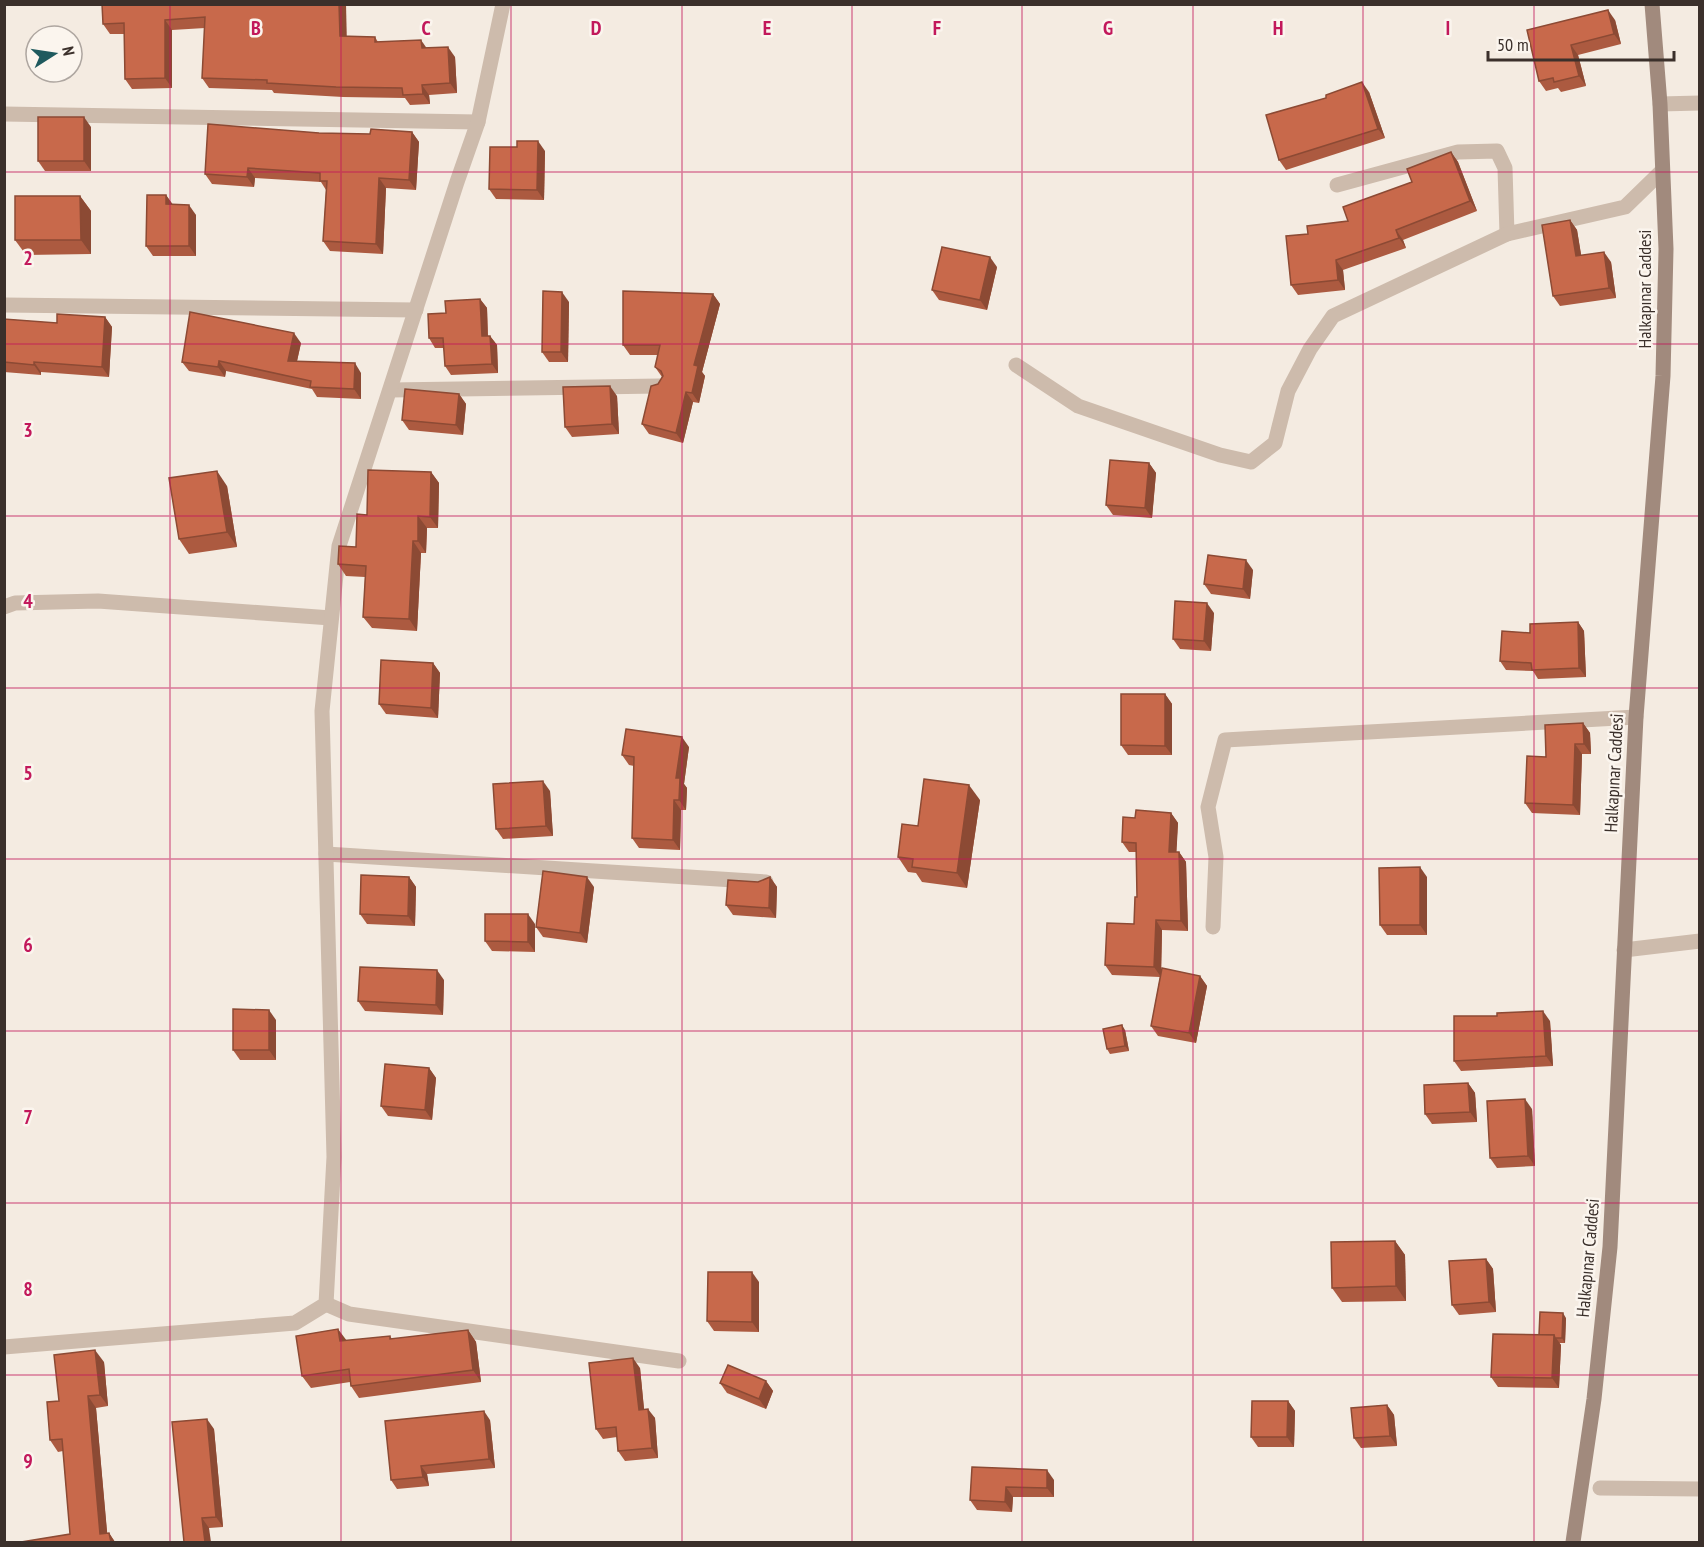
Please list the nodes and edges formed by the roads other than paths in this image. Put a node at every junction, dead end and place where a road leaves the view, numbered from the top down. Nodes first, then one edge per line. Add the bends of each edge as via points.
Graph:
1 (503, 4) edge
2 (1652, 4) edge
3 (1700, 103) edge
4 (1660, 104) junction
5 (4, 114) edge
6 (478, 123) junction
7 (1662, 171) junction
8 (1337, 185) dead end
9 (1507, 234) junction
10 (4, 305) edge
11 (416, 310) junction
12 (1016, 366) dead end
13 (660, 386) edge
14 (390, 390) junction
15 (4, 607) edge
16 (331, 618) junction
17 (1636, 717) junction
18 (326, 854) junction
19 (766, 882) edge
20 (1213, 927) dead end
21 (1700, 941) edge
22 (1624, 950) junction
23 (326, 1304) junction
24 (4, 1347) edge
25 (679, 1361) dead end
26 (1600, 1488) dead end
27 (1700, 1489) edge
28 (1573, 1542) edge

1 - 6 street
2 - 4 main road, Halkapınar Caddesi
3 - 4 street
4 - 7 main road, Halkapınar Caddesi
5 - 6 street
6 - 11 street
7 - 9 street via 1626,207
7 - 17 main road, Halkapınar Caddesi via 1665,324
8 - 9 street via 1458,152 1497,151 1505,168
9 - 12 street via 1333,316 1288,391 1275,443 1251,462 1078,406
10 - 11 street
11 - 14 street
13 - 14 street
14 - 16 street via 339,546
15 - 16 street via 15,603 98,601
16 - 18 street via 322,711
17 - 20 street via 1225,740 1208,807 1216,857
17 - 22 main road, Halkapınar Caddesi
18 - 19 street
18 - 23 street via 334,1157
21 - 22 street
22 - 28 main road, Halkapınar Caddesi via 1610,1248
23 - 24 street via 295,1323
23 - 25 street via 349,1314
26 - 27 street

